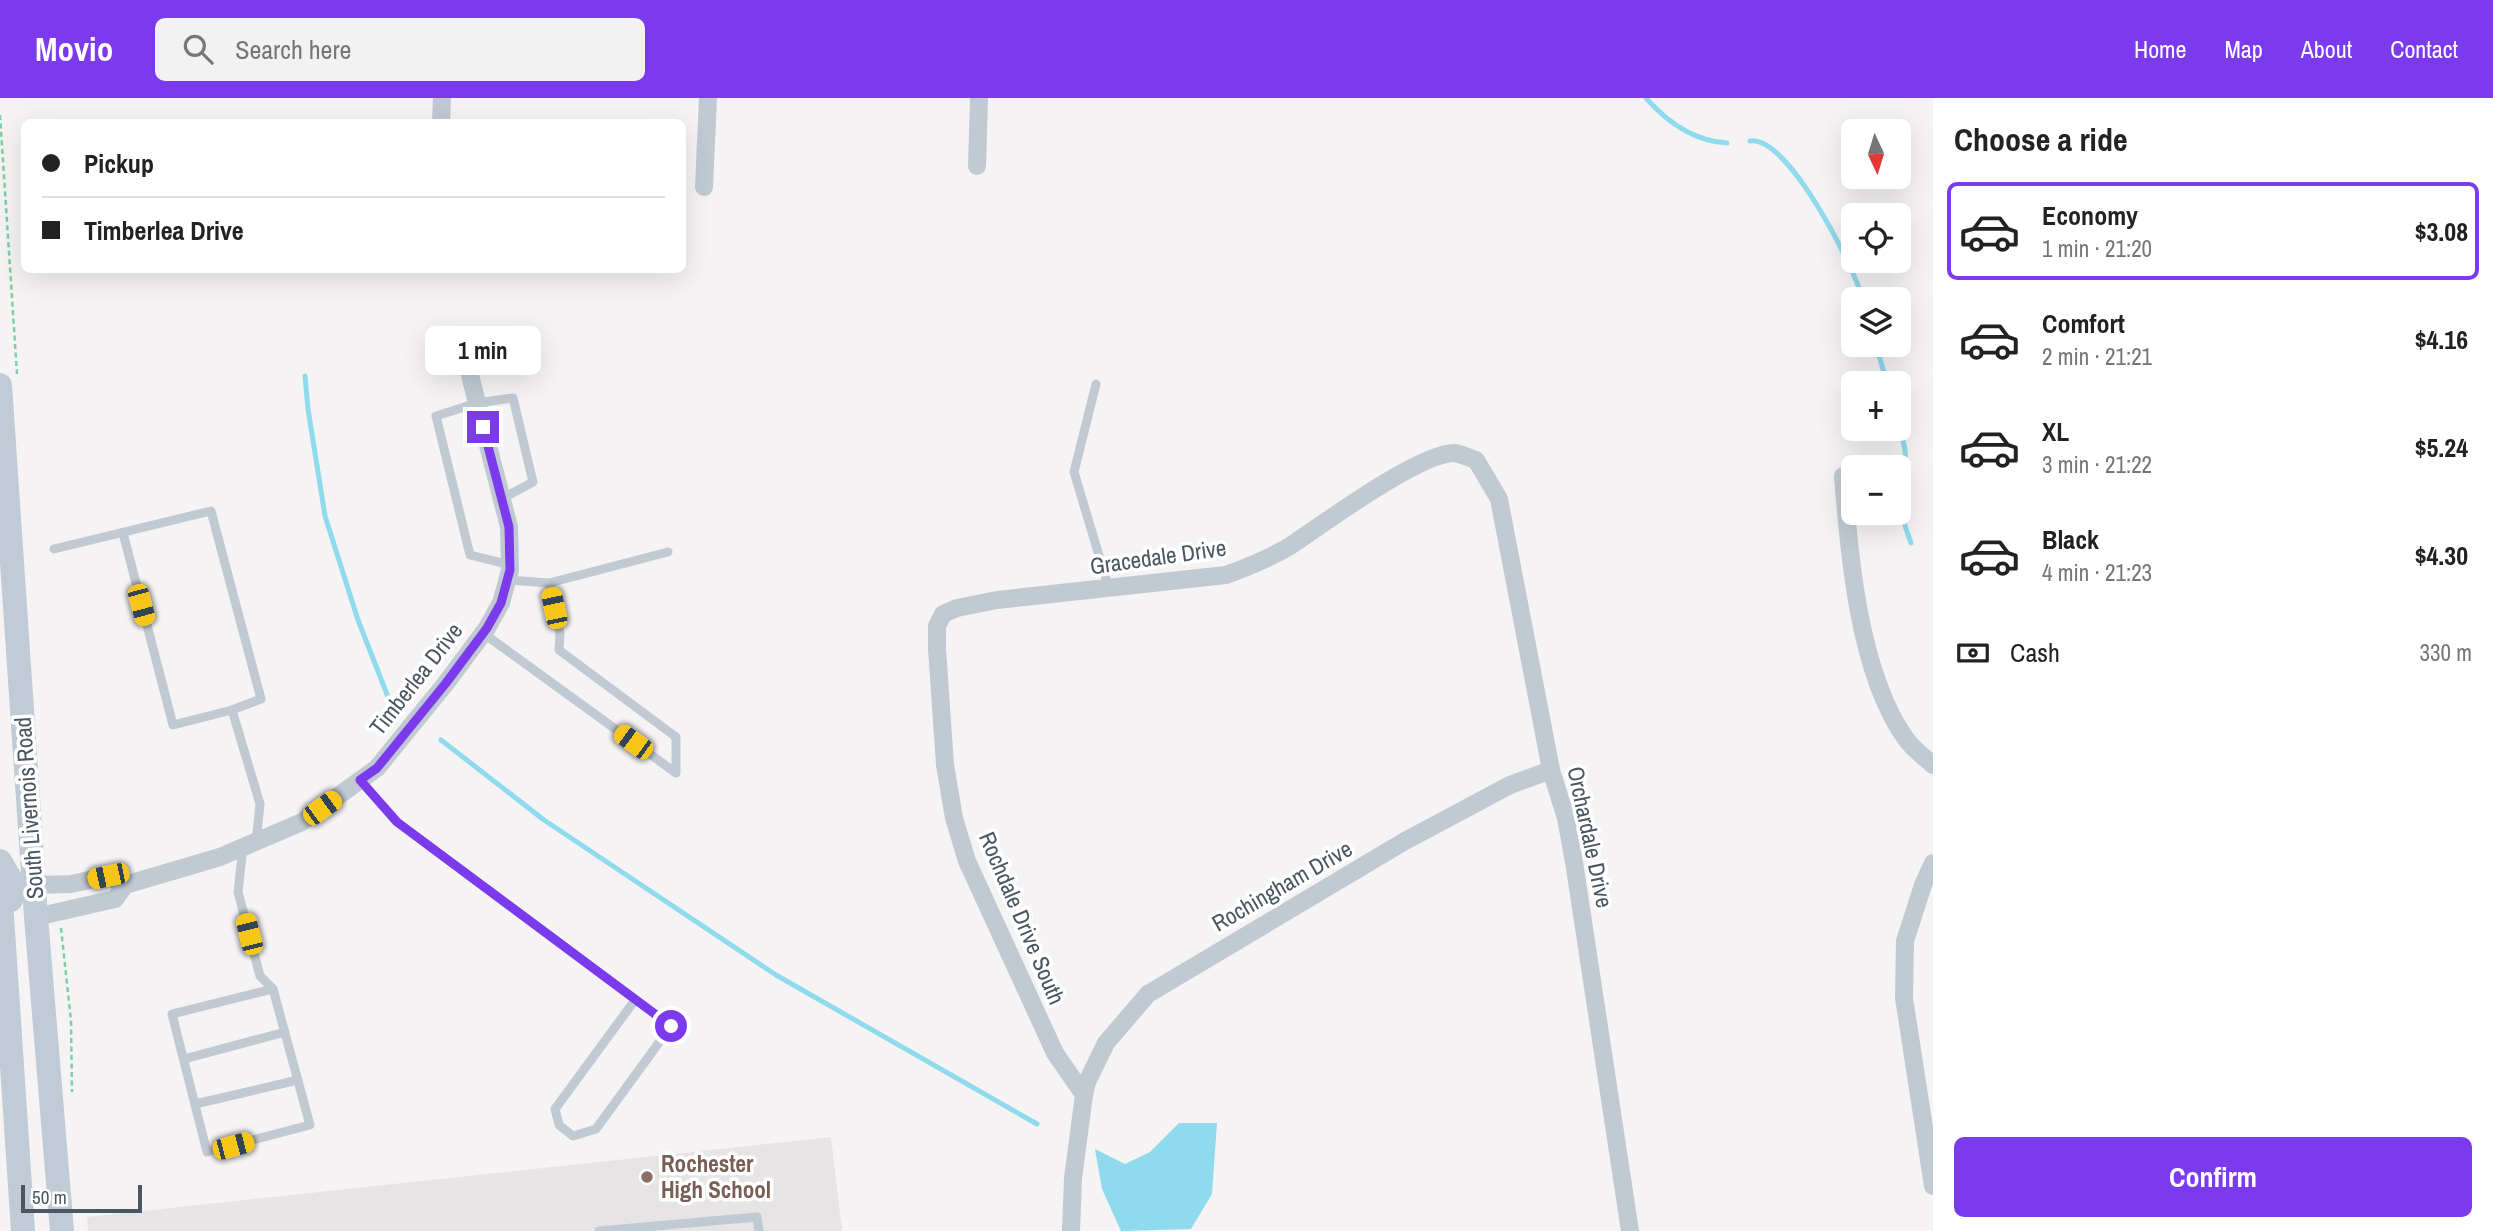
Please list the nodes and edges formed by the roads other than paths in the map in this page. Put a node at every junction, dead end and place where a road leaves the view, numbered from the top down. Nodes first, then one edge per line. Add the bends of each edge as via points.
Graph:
1 (442, 98) edge
2 (709, 98) edge
3 (979, 98) edge
4 (441, 119) edge
5 (977, 166) dead end
6 (704, 187) dead end
7 (463, 348) dead end
8 (1096, 384) dead end
9 (0, 385) edge
10 (477, 402) junction
11 (1476, 460) joint
12 (4, 487) edge
13 (501, 499) junction
14 (1847, 525) edge
15 (122, 533) junction
16 (54, 549) dead end
17 (668, 552) dead end
18 (509, 572) junction
19 (549, 583) junction
20 (1109, 589) junction
21 (943, 614) joint
22 (484, 633) junction
23 (0, 635) edge
24 (232, 709) junction
25 (1933, 765) edge
26 (1551, 770) junction
27 (360, 780) junction
28 (31, 834) junction
29 (250, 845) junction
30 (0, 861) edge
31 (1933, 863) edge
32 (34, 885) junction
33 (125, 885) junction
34 (0, 886) edge
35 (36, 917) junction
36 (7, 957) edge
37 (273, 989) junction
38 (43, 994) junction
39 (635, 1000) junction
40 (285, 1032) junction
41 (184, 1059) junction
42 (14, 1077) junction
43 (298, 1080) junction
44 (1084, 1095) junction
45 (195, 1104) junction
46 (1933, 1186) edge
47 (620, 1230) edge
48 (23, 1231) edge
49 (36, 1231) edge
50 (62, 1231) edge
51 (599, 1231) edge
52 (759, 1231) edge
53 (1071, 1231) edge
54 (1630, 1231) edge

1 - 4 street
2 - 6 street
3 - 5 street
7 - 10 street, Timberlea Drive
8 - 20 lane via 1074,472
9 - 12 main road, South Livernois Road
10 - 13 street, Timberlea Drive
10 - 13 lane via 513,398 533,482
10 - 18 lane via 436,416 470,555
11 - 20 street, Gracedale Drive via 1455,453 1431,460 1330,516 1290,545 1226,575
11 - 26 street, Orchardale Drive via 1499,499
12 - 28 main road, South Livernois Road
13 - 18 street, Timberlea Drive via 509,527
14 - 25 street via 1867,650 1883,698 1907,740
15 - 16 lane
15 - 24 lane via 173,725
15 - 24 lane via 211,511 261,699
17 - 19 lane
18 - 19 lane
18 - 22 street, Timberlea Drive via 501,603
19 - 22 lane via 559,650 676,737 676,773
20 - 21 street, Gracedale Drive via 997,600
21 - 44 street, Rochdale Drive South via 937,626 937,649 945,765 954,818 967,861 1055,1053
22 - 27 street, Timberlea Drive via 377,768
23 - 28 main road via 6,643 16,803
24 - 29 lane via 260,804
26 - 44 street, Rochingham Drive via 1510,785 1405,841 1148,993 1105,1043
26 - 54 street, Orchardale Drive via 1574,862
27 - 29 street, Timberlea Drive via 302,822
27 - 39 lane via 397,822
28 - 32 main road, South Livernois Road
29 - 33 street, Timberlea Drive
29 - 37 lane via 238,892 260,976
30 - 36 main road via 10,878
31 - 46 street via 1905,941 1904,998
32 - 33 street, Timberlea Drive via 108,876
32 - 35 main road, South Livernois Road
33 - 35 street, Timberlea Drive via 115,900
34 - 36 main road, South Livernois Road
35 - 38 main road, South Livernois Road
36 - 38 main road via 21,989 27,994
36 - 42 main road, South Livernois Road
37 - 40 lane
37 - 41 lane via 172,1014
38 - 50 main road, South Livernois Road
39 - 39 lane via 671,1026 596,1129 573,1136 559,1125 555,1109
40 - 41 lane
40 - 43 lane
41 - 45 lane
42 - 48 main road, South Livernois Road
42 - 49 main road via 27,1096
43 - 45 lane
43 - 45 lane via 310,1125 208,1153
44 - 53 street
47 - 51 lane
47 - 52 lane via 757,1217

